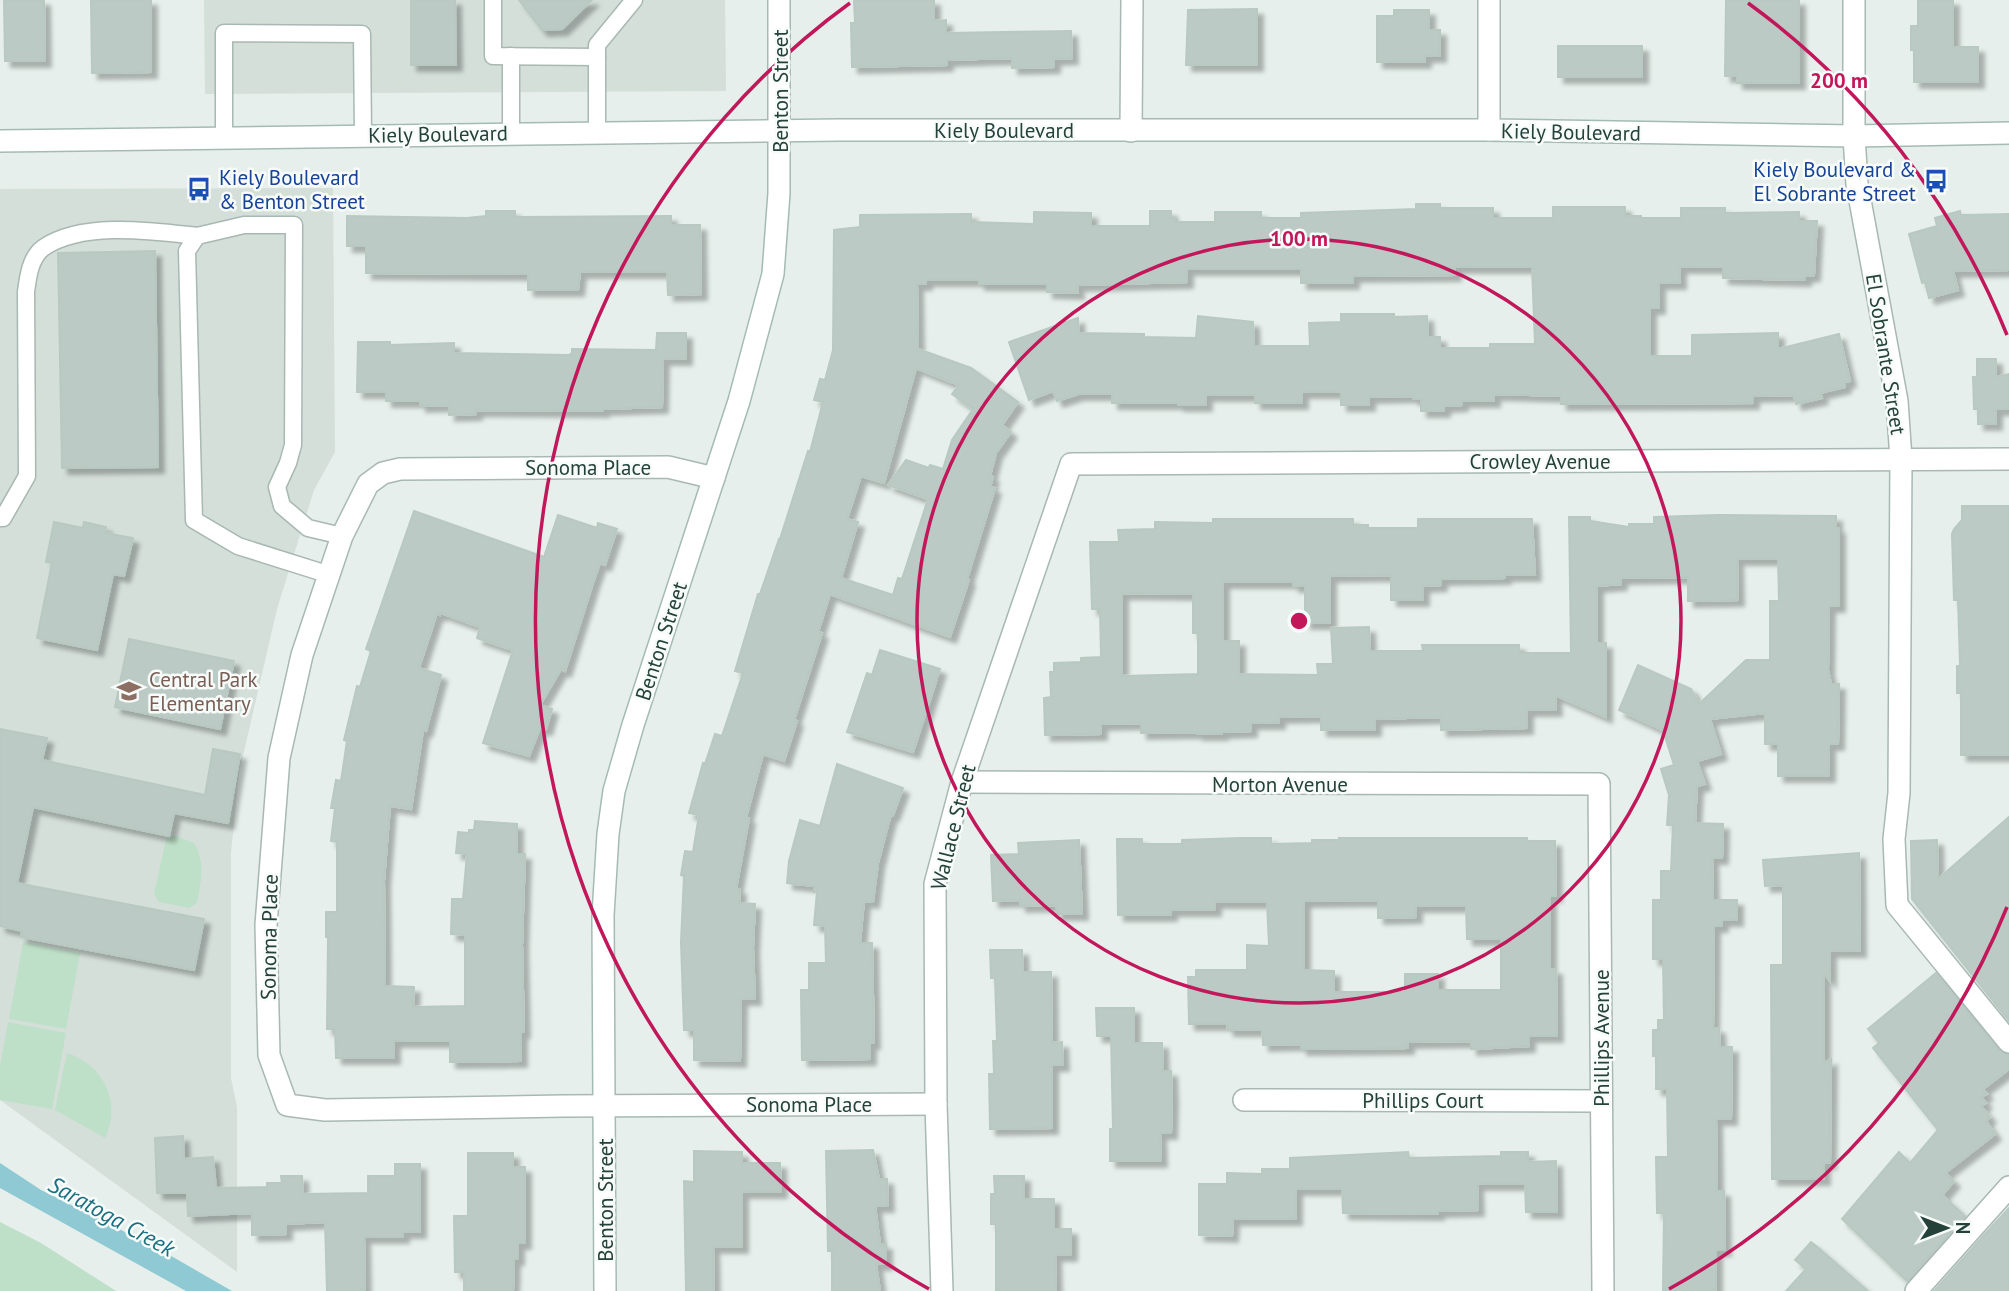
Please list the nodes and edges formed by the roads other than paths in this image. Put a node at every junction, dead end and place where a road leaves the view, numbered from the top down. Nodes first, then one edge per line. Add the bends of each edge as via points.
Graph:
1 (493, 0) edge
2 (634, 0) edge
3 (779, 0) edge
4 (1132, 0) edge
5 (1489, 0) edge
6 (1854, 0) edge
7 (511, 56) junction
8 (597, 57) junction
9 (1489, 130) junction
10 (780, 131) junction
11 (1131, 131) junction
12 (511, 133) junction
13 (597, 133) junction
14 (2009, 133) edge
15 (363, 135) junction
16 (1854, 136) junction
17 (225, 139) junction
18 (0, 141) edge
19 (197, 236) junction
20 (1901, 458) junction
21 (2009, 459) edge
22 (1071, 464) joint
23 (714, 478) junction
24 (0, 517) edge
25 (342, 536) junction
26 (330, 575) junction
27 (962, 782) junction
28 (1599, 784) joint
29 (2009, 1042) edge
30 (1244, 1100) dead end
31 (1601, 1101) junction
32 (936, 1104) junction
33 (604, 1106) junction
34 (2009, 1187) edge
35 (606, 1291) edge
36 (942, 1291) edge
37 (1603, 1291) edge
38 (1916, 1291) edge

1 - 7 lane via 493,56
2 - 8 lane via 597,45
3 - 10 street, Benton Street
4 - 11 street
5 - 9 street
6 - 16 street, El Sobrante Street
7 - 8 lane
7 - 12 lane
8 - 13 lane
9 - 11 street, Kiely Boulevard
9 - 16 street, Kiely Boulevard
10 - 11 street, Kiely Boulevard
10 - 13 street, Kiely Boulevard
10 - 23 street, Benton Street via 773,274
12 - 13 street, Kiely Boulevard
12 - 15 street, Kiely Boulevard
14 - 16 street, Kiely Boulevard
15 - 17 street, Kiely Boulevard
15 - 17 lane via 362,34 224,33
16 - 20 street, El Sobrante Street via 1858,191 1897,401
17 - 18 street, Kiely Boulevard
19 - 24 lane via 152,230 89,232 41,249 29,268 26,292 27,477
19 - 25 lane via 244,225 294,225 293,445 278,487 282,506 308,528
19 - 26 lane via 187,251 194,520 238,546
20 - 21 street, Crowley Avenue
20 - 22 street, Crowley Avenue
20 - 29 street, El Sobrante Street via 1899,793 1894,839 1897,905
22 - 27 street, Wallace Street
23 - 25 street, Sonoma Place via 668,467 400,469 383,473 368,484
23 - 33 street, Benton Street via 614,790 604,881
25 - 26 street, Sonoma Place
26 - 33 street, Sonoma Place via 302,655 276,786 266,925 269,1055 287,1105 325,1110
27 - 28 street, Morton Avenue
27 - 32 street, Wallace Street via 935,884
28 - 31 street, Phillips Avenue
30 - 31 street, Phillips Court
31 - 37 street, Phillips Avenue
32 - 33 street, Sonoma Place
32 - 36 street, Wallace Street
33 - 35 street, Benton Street
34 - 38 street

